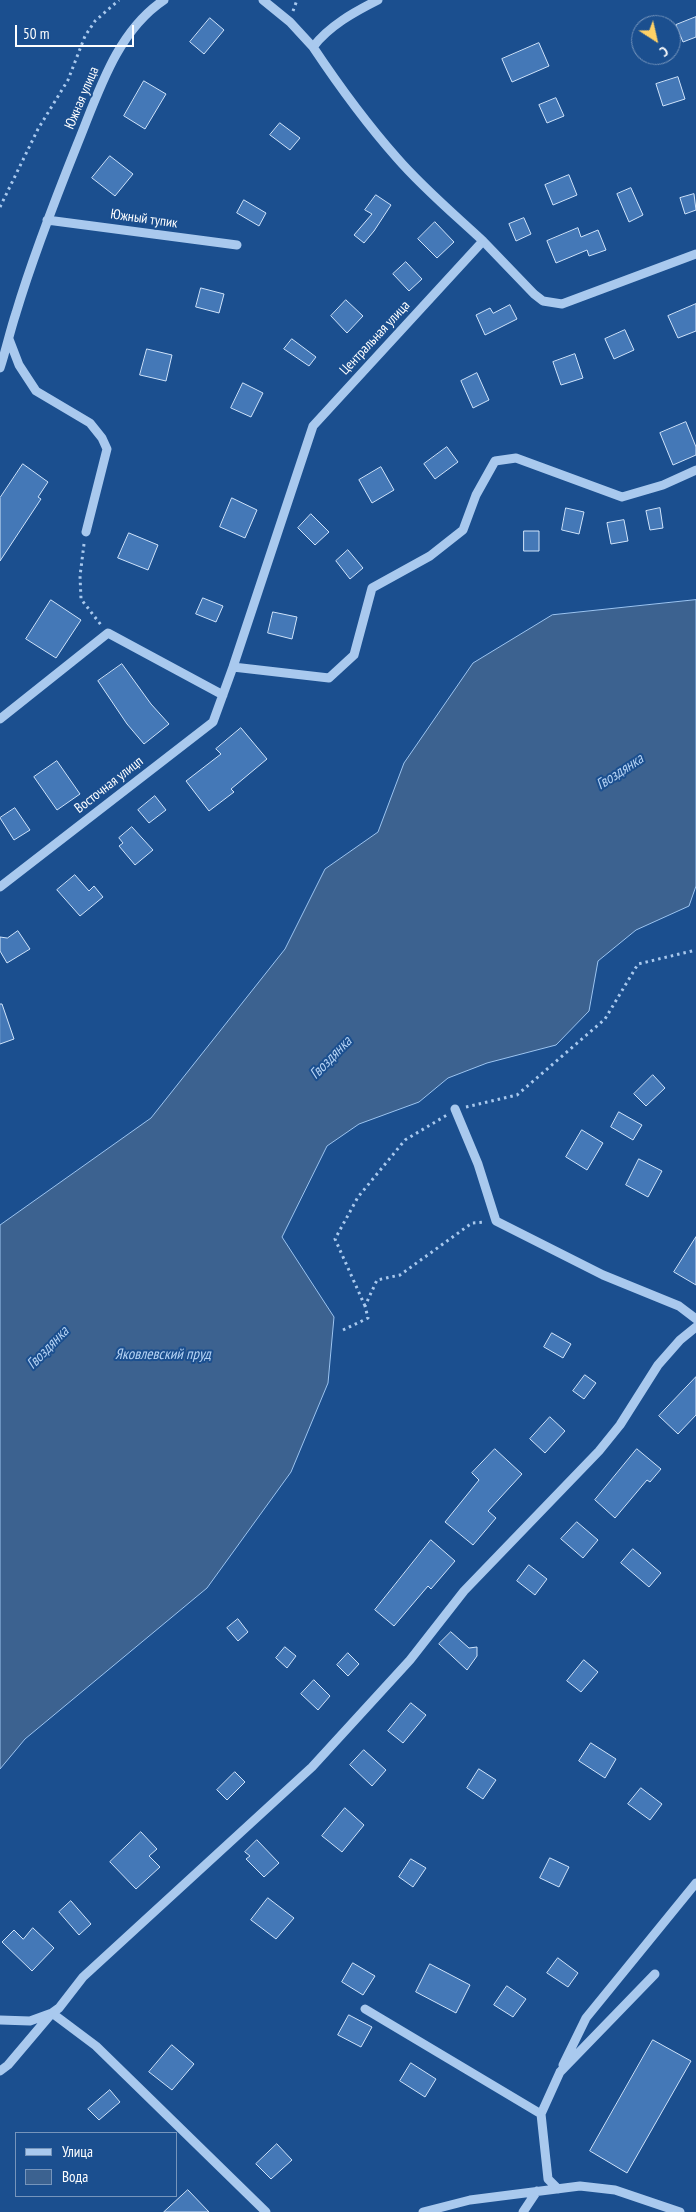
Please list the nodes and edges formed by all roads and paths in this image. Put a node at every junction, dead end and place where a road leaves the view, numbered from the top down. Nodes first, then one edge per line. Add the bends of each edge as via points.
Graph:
1 (119, 0) edge
2 (164, 0) edge
3 (263, 0) edge
4 (378, 0) edge
5 (313, 47) junction
6 (2, 200) edge
7 (0, 206) edge
8 (47, 220) junction
9 (483, 241) junction
10 (237, 245) dead end
11 (696, 254) edge
12 (9, 339) junction
13 (0, 368) edge
14 (696, 470) edge
15 (86, 532) joint
16 (108, 633) junction
17 (233, 667) junction
18 (222, 695) junction
19 (0, 719) edge
20 (0, 887) edge
21 (696, 950) edge
22 (455, 1109) junction
23 (496, 1221) junction
24 (365, 1306) junction
25 (696, 1319) edge
26 (696, 1327) edge
27 (343, 1330) dead end
28 (696, 1883) edge
29 (655, 1974) dead end
30 (365, 2009) dead end
31 (52, 2013) junction
32 (0, 2020) edge
33 (0, 2071) edge
34 (560, 2072) junction
35 (541, 2114) junction
36 (558, 2189) junction
37 (537, 2191) junction
38 (660, 2209) edge
39 (438, 2210) edge
40 (266, 2212) edge
41 (423, 2212) edge
42 (523, 2212) edge
43 (680, 2212) edge

1 - 6 path via 95,21 85,36 68,80 38,129
2 - 8 street, Южная улица via 150,10 117,52
3 - 5 street
4 - 5 street via 353,12
5 - 9 street via 355,108 398,159
6 - 7 path
8 - 10 street, Южный тупик
8 - 12 street
9 - 11 street via 534,294 562,304
9 - 17 street, Центральная улица via 313,426
12 - 13 street
12 - 15 street via 19,366 36,391 90,423 107,449
14 - 17 street via 663,486 622,498 516,458 495,461 476,495 463,530 430,556 372,588 354,656 329,678
15 - 16 path via 80,576 81,599
16 - 18 street
16 - 19 street
17 - 18 street, Центральная улица
18 - 20 street, Восточная улицп via 213,722
21 - 22 path via 638,964 605,1019 517,1095
22 - 23 street via 478,1164
22 - 24 path via 404,1140 358,1197 335,1239
23 - 24 path via 472,1223 400,1275 377,1280
23 - 25 street via 603,1275 679,1306
24 - 27 path via 368,1318
26 - 31 street via 658,1365 620,1426 599,1451 464,1591 410,1660 312,1767 83,1977
28 - 34 street via 586,2018
29 - 34 street
30 - 35 street
31 - 32 street via 30,2021
31 - 33 street
31 - 40 street via 96,2046
34 - 35 street
35 - 36 street via 548,2179
36 - 37 street
36 - 38 street via 580,2186 615,2190
37 - 39 street via 470,2200
37 - 42 street
38 - 43 street
39 - 41 street

